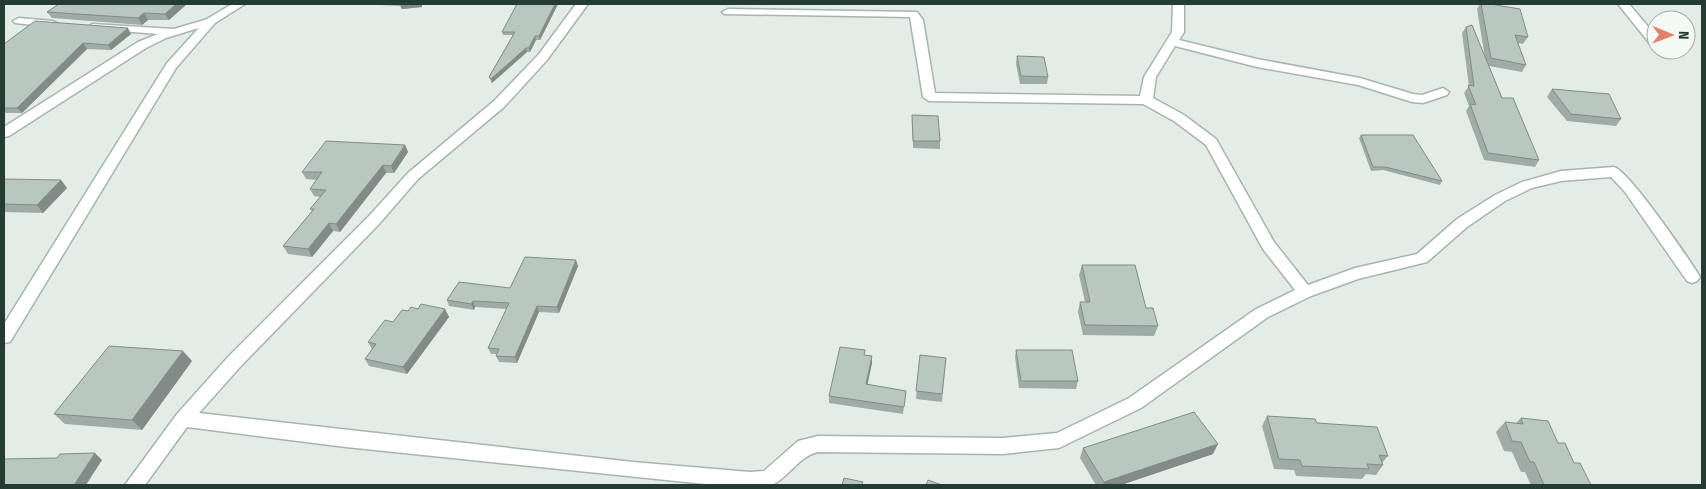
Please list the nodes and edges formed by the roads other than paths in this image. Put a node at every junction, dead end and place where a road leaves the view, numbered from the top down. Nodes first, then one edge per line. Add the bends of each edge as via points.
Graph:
1 (238, 4) edge
2 (582, 4) edge
3 (1179, 4) edge
4 (1623, 4) edge
5 (728, 12) dead end
6 (18, 21) dead end
7 (211, 21) junction
8 (62, 24) edge
9 (80, 26) edge
10 (1646, 31) edge
11 (176, 32) junction
12 (1172, 42) junction
13 (1442, 92) dead end
14 (1146, 100) junction
15 (4, 133) edge
16 (1692, 277) dead end
17 (1305, 292) junction
18 (4, 337) edge
19 (183, 419) junction
20 (134, 485) edge

1 - 7 street
2 - 19 street via 543,57 499,104 413,176
3 - 12 street via 1178,32
4 - 10 street
5 - 14 street via 913,14 917,20 928,97
6 - 8 street
7 - 11 street
7 - 18 street via 171,66
9 - 11 street
11 - 15 street via 142,45
12 - 13 street via 1258,63 1360,82 1412,98 1424,99
12 - 14 street via 1150,77
14 - 17 street via 1179,118 1211,142 1268,245
16 - 17 street via 1614,172 1561,176 1527,185 1462,223 1422,258 1355,274
17 - 19 street via 1262,313 1135,404 1058,440 1003,446 818,444 804,447 766,480 633,470
19 - 20 street

